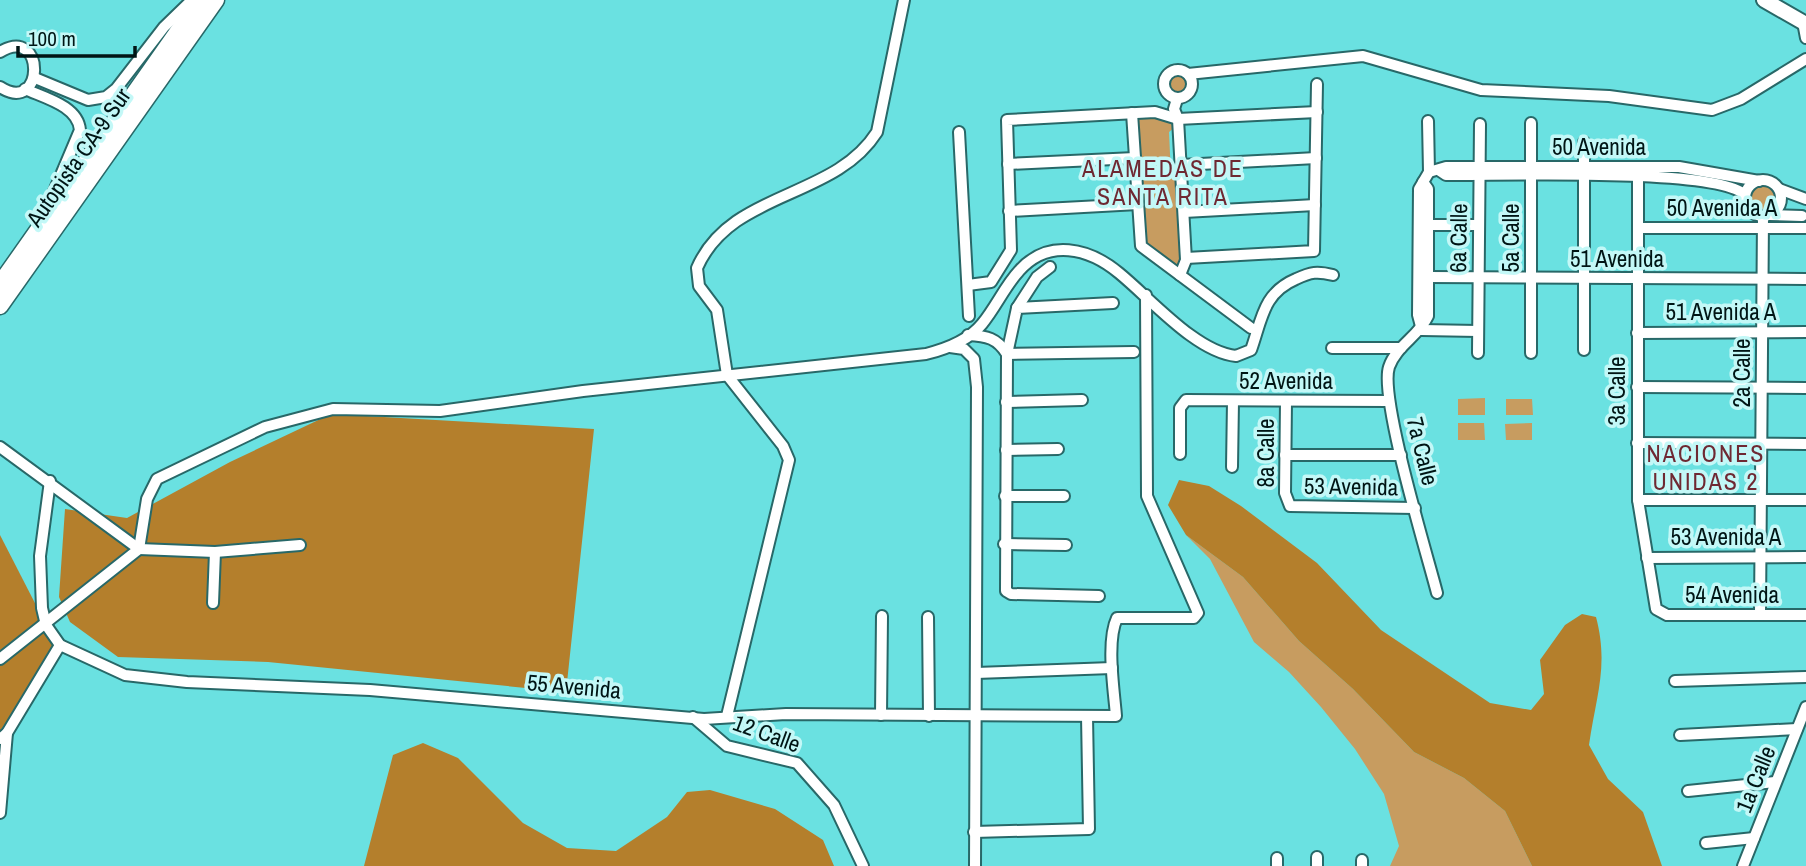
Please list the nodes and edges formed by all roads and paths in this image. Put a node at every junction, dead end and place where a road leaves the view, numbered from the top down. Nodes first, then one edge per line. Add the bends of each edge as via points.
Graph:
1 (192, 0) edge
2 (200, 0) edge
3 (216, 0) edge
4 (904, 0) edge
5 (1764, 0) edge
6 (1805, 23) edge
7 (1806, 38) edge
8 (0, 52) edge
9 (1806, 59) edge
10 (35, 78) junction
11 (1190, 78) junction
12 (1317, 84) dead end
13 (0, 87) edge
14 (25, 89) junction
15 (1166, 92) junction
16 (1177, 99) junction
17 (1160, 112) junction
18 (1317, 112) junction
19 (1132, 113) junction
20 (1178, 119) junction
21 (1428, 121) dead end
22 (1531, 123) dead end
23 (1480, 124) dead end
24 (959, 132) dead end
25 (1584, 142) dead end
26 (1135, 158) junction
27 (1316, 158) junction
28 (1008, 164) junction
29 (1181, 165) junction
30 (1480, 171) junction
31 (1531, 172) junction
32 (1584, 172) junction
33 (1638, 172) junction
34 (1431, 175) junction
35 (1759, 180) junction
36 (1779, 189) junction
37 (1745, 195) junction
38 (1806, 199) edge
39 (1138, 204) junction
40 (1315, 205) junction
41 (1009, 211) junction
42 (1184, 212) junction
43 (1802, 216) dead end
44 (1766, 220) junction
45 (1429, 225) junction
46 (1479, 225) junction
47 (1638, 228) junction
48 (1806, 228) edge
49 (34, 236) junction
50 (1186, 258) junction
51 (1050, 267) dead end
52 (1180, 275) junction
53 (1333, 275) dead end
54 (0, 276) edge
55 (1428, 277) junction
56 (1479, 277) junction
57 (1531, 278) junction
58 (1584, 279) junction
59 (1637, 279) junction
60 (1763, 279) junction
61 (1806, 279) edge
62 (0, 284) edge
63 (968, 285) junction
64 (1146, 295) junction
65 (1113, 303) dead end
66 (0, 306) edge
67 (1017, 308) junction
68 (969, 316) dead end
69 (1251, 328) dead end
70 (1422, 330) junction
71 (1478, 331) junction
72 (1762, 332) junction
73 (1806, 332) edge
74 (1637, 333) junction
75 (968, 335) junction
76 (950, 347) junction
77 (1332, 348) dead end
78 (1401, 348) junction
79 (1584, 350) dead end
80 (1134, 352) dead end
81 (1478, 353) dead end
82 (1531, 353) dead end
83 (1007, 355) junction
84 (727, 375) junction
85 (1637, 387) junction
86 (1762, 387) junction
87 (1806, 388) edge
88 (1082, 400) dead end
89 (1233, 401) junction
90 (1286, 401) junction
91 (1389, 401) junction
92 (1006, 402) junction
93 (1637, 443) junction
94 (1762, 444) junction
95 (1806, 444) edge
96 (0, 447) edge
97 (1058, 449) dead end
98 (1006, 450) junction
99 (1180, 454) dead end
100 (1285, 455) junction
101 (1401, 455) junction
102 (1232, 467) dead end
103 (50, 481) junction
104 (1005, 496) junction
105 (1064, 496) dead end
106 (1638, 499) junction
107 (1762, 500) junction
108 (1806, 500) edge
109 (1288, 504) joint
110 (1415, 508) junction
111 (1004, 544) junction
112 (300, 545) dead end
113 (1066, 545) dead end
114 (139, 549) junction
115 (215, 552) junction
116 (1761, 557) junction
117 (1806, 557) edge
118 (1647, 558) junction
119 (1437, 593) dead end
120 (1099, 596) dead end
121 (213, 603) dead end
122 (1659, 613) joint
123 (1760, 614) junction
124 (1806, 615) edge
125 (881, 616) dead end
126 (928, 617) dead end
127 (46, 625) junction
128 (60, 645) junction
129 (0, 659) edge
130 (1112, 668) junction
131 (976, 673) junction
132 (1806, 677) edge
133 (1675, 681) dead end
134 (1806, 707) edge
135 (881, 715) junction
136 (726, 716) junction
137 (929, 716) junction
138 (1087, 716) junction
139 (692, 717) junction
140 (976, 717) junction
141 (1797, 729) junction
142 (1680, 735) dead end
143 (3, 736) edge
144 (1775, 782) junction
145 (1688, 791) dead end
146 (0, 813) edge
147 (974, 832) junction
148 (1754, 838) junction
149 (1706, 843) dead end
150 (863, 866) edge
151 (975, 866) edge
152 (1743, 866) edge

1 - 10 street via 106,97 88,100
2 - 49 highway, Autopista CA-9 Sur
3 - 66 highway, Autopista CA-9 Sur
4 - 84 street via 877,132 871,142 848,165 732,222 698,264 699,286 717,310
5 - 6 main road
6 - 7 street
8 - 10 street via 14,47 29,54
9 - 11 street via 1741,99 1712,110 1609,96 1481,90 1363,57 1207,71
10 - 14 street
11 - 15 street via 1180,70 1167,75
11 - 16 street via 1188,94
12 - 18 street
13 - 14 street via 10,92
14 - 49 street via 70,110 80,121 80,131
15 - 16 street
15 - 17 street
16 - 20 street
17 - 19 street
17 - 20 street
18 - 20 street
18 - 27 street
19 - 26 street
19 - 28 street via 1007,120
20 - 29 street
21 - 34 street
22 - 31 street, 5a Calle
23 - 30 street, 6a Calle
24 - 63 street
25 - 32 street
26 - 28 street
26 - 39 street
27 - 29 street
27 - 40 street
28 - 41 street
29 - 42 street
30 - 31 street, 50 Avenida
30 - 34 street, 50 Avenida via 1446,167
30 - 46 street, 6a Calle
31 - 32 street, 50 Avenida
31 - 57 street, 5a Calle
32 - 33 street, 50 Avenida
32 - 58 street
33 - 35 street, 50 Avenida via 1690,169
33 - 37 street, 50 Avenida via 1737,189
33 - 47 street, 3a Calle
34 - 45 street
34 - 70 street via 1419,189 1418,315
35 - 36 street via 1770,181
35 - 37 street
36 - 38 street
36 - 44 street via 1781,201
37 - 44 street via 1751,213
39 - 41 street
39 - 52 street via 1141,246
40 - 42 street
40 - 50 street via 1313,252
41 - 63 street via 1008,259 990,283
42 - 50 street
43 - 44 street
44 - 47 street, 50 Avenida A
44 - 48 street, 50 Avenida A
44 - 60 street, 2a Calle
45 - 46 street
45 - 55 street
46 - 56 street, 6a Calle
47 - 59 street, 3a Calle
49 - 54 highway
49 - 62 highway, Autopista CA-9 Sur
50 - 52 street
51 - 67 street
52 - 69 street
53 - 64 street via 1315,270 1281,285 1269,297 1251,350 1236,356 1202,344
55 - 56 street, 51 Avenida
55 - 70 street
56 - 57 street, 51 Avenida
56 - 71 street, 6a Calle
57 - 58 street, 51 Avenida
57 - 82 street, 5a Calle
58 - 59 street, 51 Avenida
58 - 79 street
59 - 60 street, 51 Avenida
59 - 74 street, 3a Calle
60 - 61 street, 51 Avenida
60 - 72 street, 2a Calle
63 - 68 street
64 - 75 street via 1091,257 1075,250 1051,249 1020,270 981,326
64 - 130 street via 1147,496 1198,613 1194,618 1117,618
65 - 67 street
67 - 83 street
70 - 71 street
70 - 78 street, 7a Calle
71 - 81 street, 6a Calle
72 - 73 street, 51 Avenida A
72 - 74 street, 51 Avenida A
72 - 86 street, 2a Calle
74 - 85 street, 3a Calle
75 - 76 street
75 - 83 street via 993,338
76 - 84 street via 926,354
76 - 131 street via 964,349 975,362
77 - 78 street
78 - 91 street, 7a Calle via 1388,369
80 - 83 street
83 - 92 street
84 - 114 street via 440,411 333,408 265,427 157,479 148,499
84 - 136 street via 789,460
85 - 86 street
85 - 93 street, 3a Calle
86 - 87 street
86 - 94 street, 2a Calle
88 - 92 street
89 - 90 street, 52 Avenida
89 - 99 street, 52 Avenida via 1184,401
89 - 102 street
90 - 91 street, 52 Avenida
90 - 100 street, 8a Calle
91 - 101 street, 7a Calle
92 - 98 street
93 - 94 street
93 - 106 street, 3a Calle
94 - 95 street
94 - 107 street, 2a Calle
96 - 103 street
97 - 98 street
98 - 104 street
100 - 101 street
100 - 109 street, 8a Calle
101 - 110 street, 7a Calle
103 - 114 street
103 - 127 street via 40,556
104 - 105 street
104 - 111 street
106 - 107 street
106 - 118 street, 3a Calle
107 - 108 street
107 - 116 street, 2a Calle
109 - 110 street, 53 Avenida via 1296,508
110 - 119 street, 7a Calle
111 - 113 street
111 - 120 street via 1004,586 1011,594
112 - 115 street
114 - 115 street
114 - 127 street
115 - 121 street
116 - 117 street, 53 Avenida A
116 - 118 street, 53 Avenida A
116 - 123 street, 2a Calle
118 - 122 street, 3a Calle
122 - 123 street, 54 Avenida
123 - 124 street, 54 Avenida
125 - 135 street
126 - 137 street
127 - 128 street
127 - 129 street
128 - 139 street, 55 Avenida via 125,674 153,679 370,690
128 - 143 street
130 - 131 street
130 - 138 street, 55 Avenida via 1116,716
131 - 140 street
132 - 133 street
134 - 141 street, 1a Calle
135 - 136 street, 55 Avenida
135 - 137 street, 55 Avenida
136 - 139 street, 55 Avenida
137 - 140 street, 55 Avenida
138 - 140 street, 55 Avenida
138 - 147 street via 1089,829
139 - 150 street, 12 Calle via 727,746 797,763 834,805
140 - 147 street
141 - 142 street
141 - 144 street, 1a Calle
143 - 146 street
144 - 145 street
144 - 148 street, 1a Calle
147 - 151 street
148 - 149 street
148 - 152 street, 1a Calle

